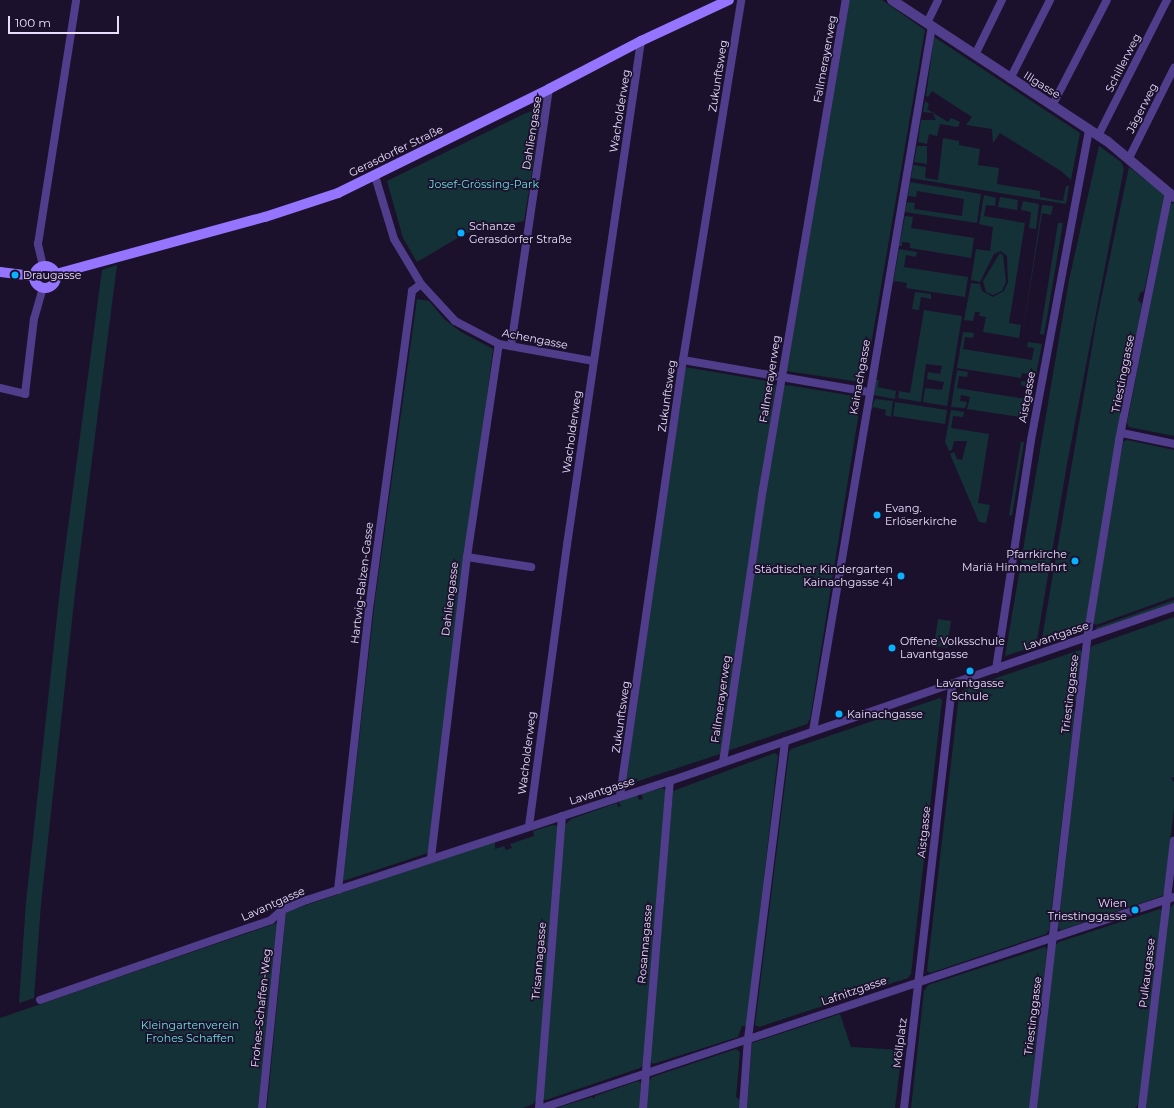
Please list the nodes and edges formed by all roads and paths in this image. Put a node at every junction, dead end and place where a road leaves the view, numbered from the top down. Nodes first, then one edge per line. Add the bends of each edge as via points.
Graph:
1 (76, 0) edge
2 (729, 0) edge
3 (741, 0) edge
4 (846, 0) edge
5 (892, 0) edge
6 (938, 0) edge
7 (1002, 0) edge
8 (1050, 0) edge
9 (1107, 0) edge
10 (1167, 0) edge
11 (929, 25) junction
12 (641, 41) junction
13 (974, 55) junction
14 (1174, 68) edge
15 (1010, 79) junction
16 (550, 89) junction
17 (1052, 106) junction
18 (1089, 130) junction
19 (1098, 136) junction
20 (1129, 158) junction
21 (375, 176) junction
22 (1171, 194) edge
23 (43, 266) junction
24 (0, 272) edge
25 (56, 274) junction
26 (34, 276) junction
27 (421, 284) junction
28 (44, 288) junction
29 (499, 344) junction
30 (511, 346) junction
31 (683, 360) junction
32 (593, 361) junction
33 (781, 376) junction
34 (0, 388) edge
35 (868, 392) junction
36 (1122, 433) junction
37 (1174, 444) edge
38 (467, 557) junction
39 (531, 567) dead end
40 (1174, 607) edge
41 (1087, 637) junction
42 (996, 669) junction
43 (952, 684) junction
44 (813, 731) junction
45 (785, 741) junction
46 (724, 762) junction
47 (670, 781) junction
48 (620, 796) junction
49 (562, 816) junction
50 (529, 826) junction
51 (1174, 841) edge
52 (431, 858) junction
53 (338, 890) junction
54 (1171, 898) edge
55 (282, 910) junction
56 (1053, 936) junction
57 (919, 981) junction
58 (40, 1000) dead end
59 (748, 1038) junction
60 (646, 1074) junction
61 (262, 1108) edge
62 (540, 1108) edge
63 (643, 1108) edge
64 (743, 1108) edge
65 (904, 1108) edge
66 (1033, 1108) edge
67 (1142, 1108) edge

1 - 23 street via 38,244
2 - 12 main road, Gerasdorfer Straße
3 - 31 street, Zukunftsweg
4 - 33 street, Fallmerayerweg
5 - 11 street, Illgasse
6 - 11 street, Kainachgasse
7 - 13 street
8 - 15 street
9 - 17 street
10 - 19 street, Schillerweg
11 - 13 street, Illgasse
11 - 35 street, Kainachgasse
12 - 16 main road, Gerasdorfer Straße
12 - 32 street, Wacholderweg
13 - 15 street, Illgasse
14 - 20 street, Jägerweg
15 - 17 street, Illgasse
16 - 21 main road, Gerasdorfer Straße
16 - 30 street, Dahliengasse
17 - 18 street, Illgasse
18 - 19 street, Illgasse
18 - 42 street, Aistgasse via 1031,440
19 - 20 street, Illgasse
20 - 22 street, Illgasse
21 - 25 main road, Gerasdorfer Straße via 308,204
21 - 27 street, Achengasse via 394,239
22 - 36 street, Triestinggasse
23 - 25 main road via 51,268
23 - 26 main road
24 - 26 main road
25 - 28 main road via 54,284
26 - 28 main road via 36,283
27 - 29 street, Achengasse via 454,321
27 - 53 street, Hartwig-Balzen-Gasse via 412,291 408,320 370,606
28 - 34 street via 34,319 25,394
29 - 30 street, Achengasse
29 - 38 street, Dahliengasse
30 - 32 street, Achengasse
31 - 33 street
31 - 48 street, Zukunftsweg
32 - 50 street, Wacholderweg
33 - 35 street
33 - 46 street, Fallmerayerweg via 749,573
35 - 44 street, Kainachgasse
36 - 37 street
36 - 41 street, Triestinggasse
38 - 39 street
38 - 52 street, Dahliengasse
40 - 41 street, Lavantgasse
41 - 42 street, Lavantgasse
41 - 56 street, Triestinggasse
42 - 43 street, Lavantgasse
43 - 44 street, Lavantgasse
43 - 57 street, Aistgasse
44 - 45 street, Lavantgasse
45 - 46 street, Lavantgasse
45 - 59 street
46 - 47 street, Lavantgasse
47 - 48 street, Lavantgasse
47 - 60 street, Rosannagasse
48 - 49 street, Lavantgasse
49 - 50 street, Lavantgasse
49 - 62 street, Trisannagasse
50 - 52 street, Lavantgasse
51 - 54 street, Pulkaugasse
52 - 53 street, Lavantgasse
53 - 55 street, Lavantgasse
54 - 56 street, Lafnitzgasse
54 - 67 street, Pulkaugasse
55 - 58 street, Lavantgasse via 270,920
55 - 61 street, Frohes-Schaffen-Weg
56 - 57 street, Lafnitzgasse
56 - 66 street, Triestinggasse
57 - 59 street, Lafnitzgasse
57 - 65 street, Möllplatz
59 - 60 street, Lafnitzgasse
59 - 64 street
60 - 62 street, Lafnitzgasse
60 - 63 street, Rosannagasse

